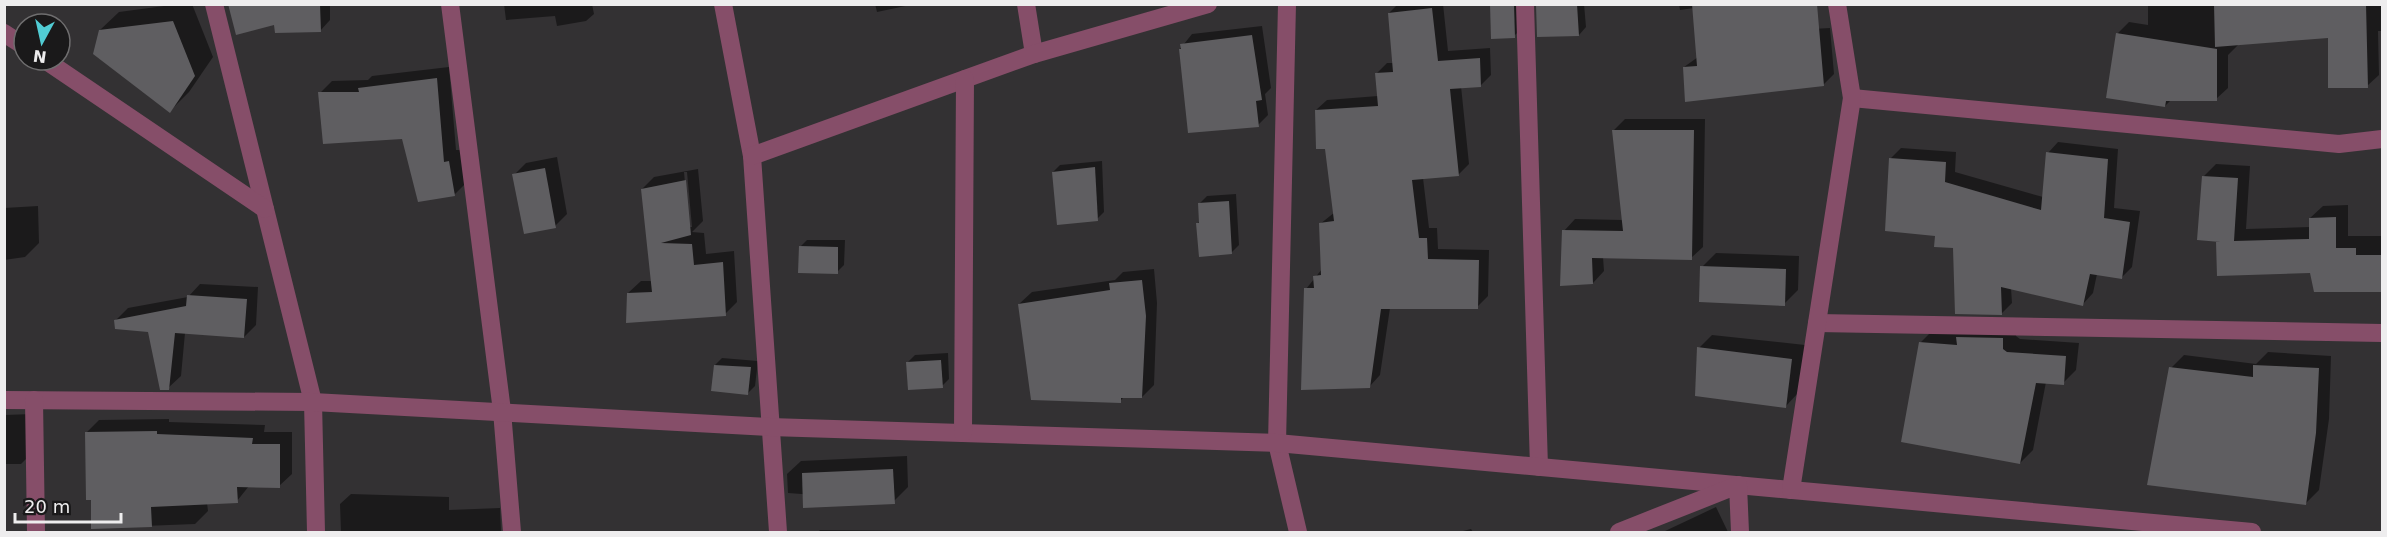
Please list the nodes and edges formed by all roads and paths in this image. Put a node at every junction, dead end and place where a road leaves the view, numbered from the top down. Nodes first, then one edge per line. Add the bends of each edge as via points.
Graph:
1 (214, 4) edge
2 (450, 4) edge
3 (723, 4) edge
4 (1026, 4) edge
5 (1208, 4) edge
6 (1287, 4) edge
7 (1525, 4) edge
8 (1837, 4) edge
9 (1034, 54) junction
10 (63, 72) edge
11 (965, 79) junction
12 (1852, 98) junction
13 (2382, 139) edge
14 (752, 156) junction
15 (265, 209) junction
16 (1817, 323) junction
17 (2382, 333) edge
18 (4, 400) edge
19 (34, 400) junction
20 (313, 402) junction
21 (502, 411) junction
22 (770, 427) junction
23 (963, 433) junction
24 (1277, 443) junction
25 (1539, 467) junction
26 (1738, 485) junction
27 (1791, 490) junction
28 (36, 532) edge
29 (316, 532) edge
30 (512, 532) edge
31 (778, 532) edge
32 (1298, 532) edge
33 (1619, 532) edge
34 (1740, 532) edge
35 (2252, 532) edge

1 - 15 street
2 - 21 street
3 - 14 street
4 - 9 street
5 - 9 street
6 - 24 street
7 - 25 street
8 - 12 street
9 - 11 street
10 - 15 street
11 - 14 street
11 - 23 street
12 - 13 street via 2339,144
12 - 16 street
14 - 22 street
15 - 20 street
16 - 17 street
16 - 27 street
18 - 19 street
19 - 20 street
19 - 28 street
20 - 21 street
20 - 29 street
21 - 22 street
21 - 30 street
22 - 23 street
22 - 31 street
23 - 24 street
24 - 25 street
24 - 32 street
25 - 26 street
26 - 27 street
26 - 33 street
26 - 34 street
27 - 35 street

